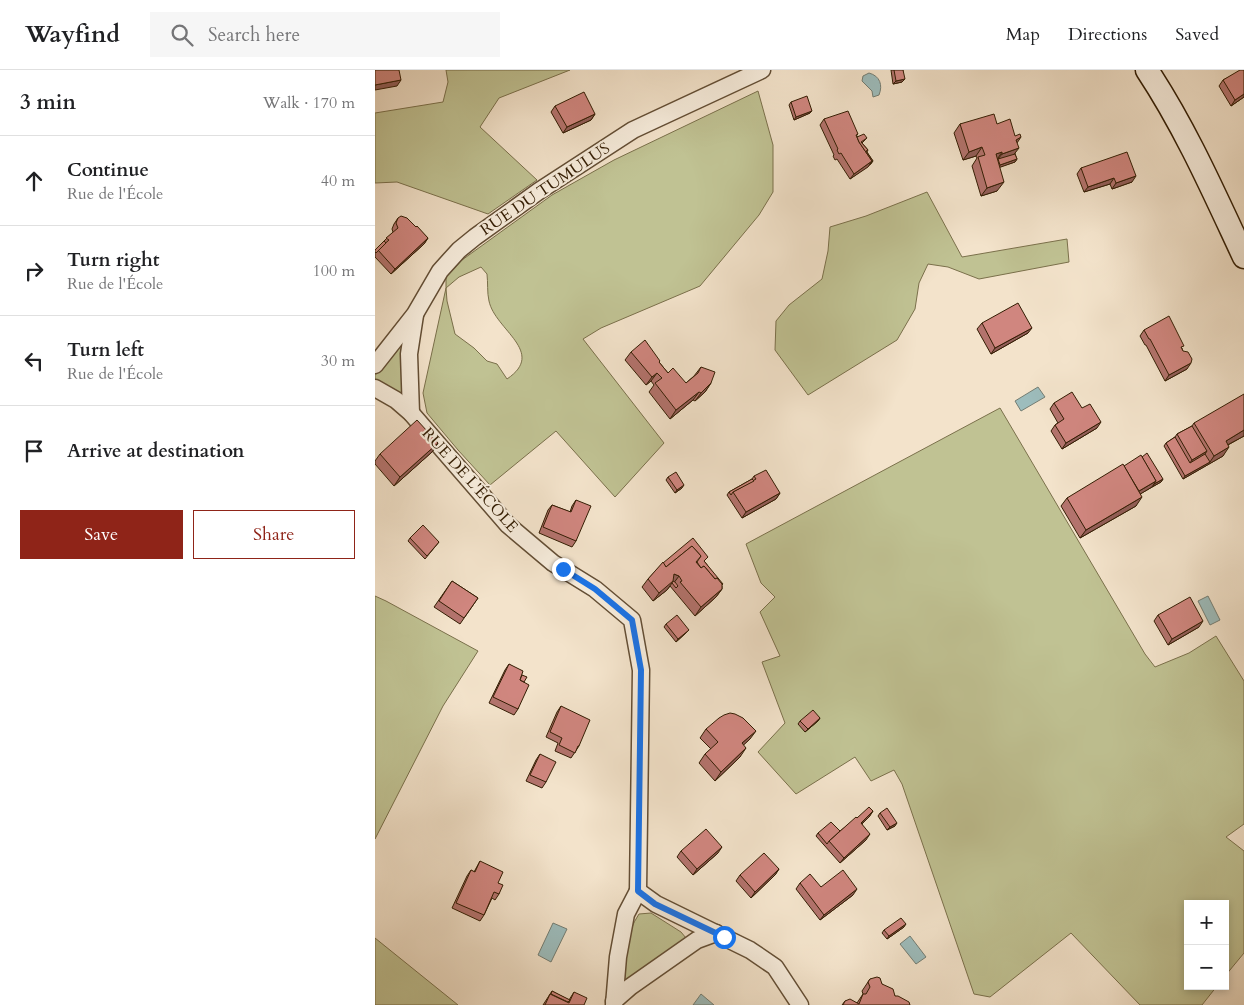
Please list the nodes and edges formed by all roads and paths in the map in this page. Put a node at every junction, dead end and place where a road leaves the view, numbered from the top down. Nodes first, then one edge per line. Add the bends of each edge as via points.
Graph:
1 (763, 70) edge
2 (1147, 70) edge
3 (1244, 257) edge
4 (415, 314) junction
5 (375, 365) edge
6 (375, 388) edge
7 (411, 413) junction
8 (638, 891) junction
9 (716, 933) junction
10 (614, 1003) edge
11 (800, 1005) edge

1 - 4 street, RUE DU TUMULUS via 633,130 539,191 459,250 440,271
2 - 3 street via 1196,156
4 - 5 street, RUE DU TUMULUS
4 - 7 street, RUE DE L'ÉCOLE via 409,354
6 - 7 street, RUE DE L'ÉCOLE
7 - 8 street, RUE DE L'ÉCOLE via 507,525 632,620 641,670
8 - 9 street via 655,904
8 - 10 street via 626,914
9 - 10 street via 690,944 630,987
9 - 11 street via 775,967

